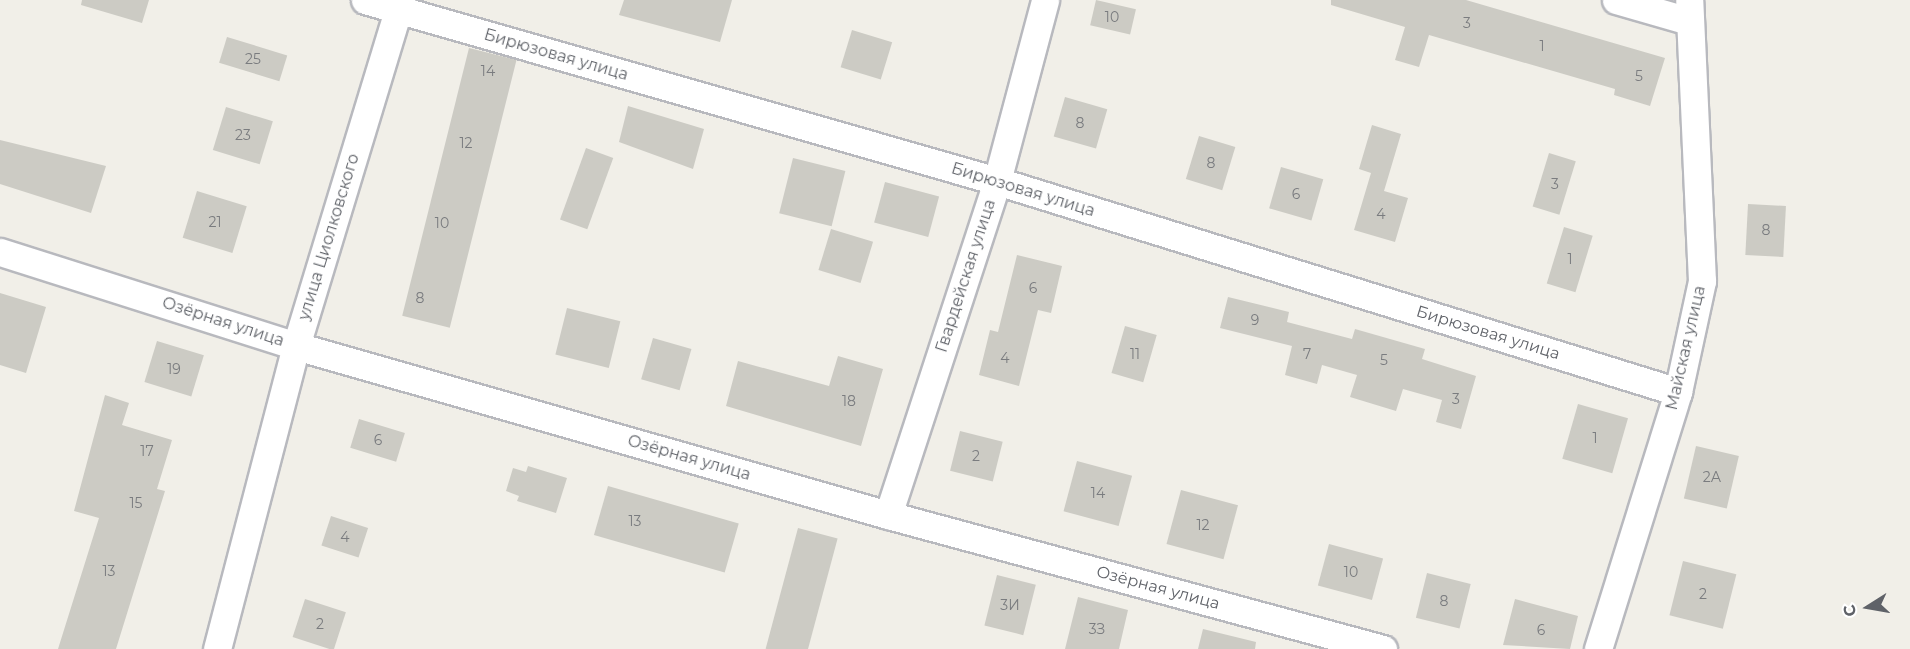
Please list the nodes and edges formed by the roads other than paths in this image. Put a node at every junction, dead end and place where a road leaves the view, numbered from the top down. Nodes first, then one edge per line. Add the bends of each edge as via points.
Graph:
1 (365, 0) edge
2 (1045, 0) edge
3 (1616, 0) edge
4 (399, 5) edge
5 (1689, 10) edge
6 (997, 181) junction
7 (0, 252) edge
8 (296, 346) junction
9 (1678, 392) junction
10 (888, 515) junction
11 (217, 649) edge
12 (1383, 649) edge
13 (1598, 649) edge

1 - 4 street, Бирюзовая улица
2 - 6 street, Гвардейская улица
3 - 5 street
4 - 6 street, Бирюзовая улица
4 - 8 street, улица Циолковского
5 - 9 street, Майская улица via 1702,281
6 - 9 street, Бирюзовая улица
6 - 10 street, Гвардейская улица
7 - 8 street, Озёрная улица
8 - 10 street, Озёрная улица
8 - 11 street, улица Циолковского
9 - 13 street, Майская улица
10 - 12 street, Озёрная улица

